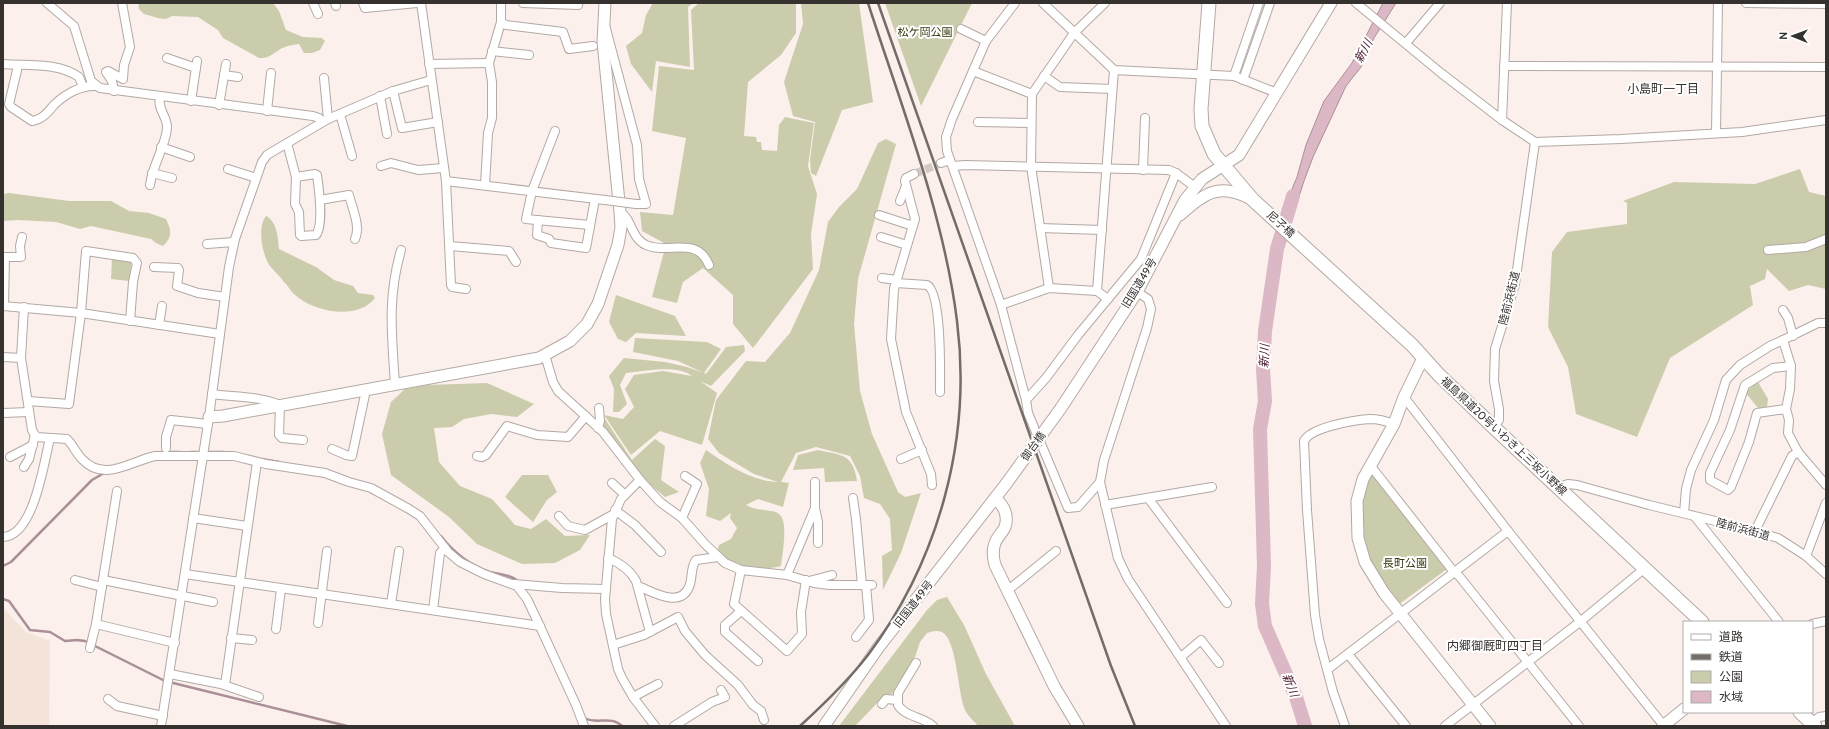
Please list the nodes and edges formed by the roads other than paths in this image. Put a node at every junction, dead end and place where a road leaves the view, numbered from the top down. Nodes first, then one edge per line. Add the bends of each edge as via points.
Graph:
1 (47, 3) edge
2 (122, 3) edge
3 (313, 3) edge
4 (363, 3) edge
5 (417, 3) edge
6 (421, 3) edge
7 (500, 3) edge
8 (523, 3) edge
9 (605, 3) edge
10 (1015, 3) edge
11 (1043, 3) edge
12 (1105, 3) edge
13 (1209, 3) edge
14 (1259, 3) edge
15 (1270, 3) edge
16 (1331, 3) edge
17 (1356, 3) edge
18 (1440, 3) edge
19 (1507, 3) edge
20 (1718, 3) edge
21 (1746, 3) edge
22 (1826, 4) edge
23 (578, 5) dead end
24 (318, 14) dead end
25 (603, 20) junction
26 (501, 22) junction
27 (961, 29) dead end
28 (1074, 33) junction
29 (986, 41) junction
30 (1406, 44) junction
31 (593, 46) dead end
32 (492, 51) junction
33 (529, 55) dead end
34 (167, 58) dead end
35 (489, 63) junction
36 (3, 64) edge
37 (226, 64) dead end
38 (429, 64) junction
39 (18, 66) junction
40 (1504, 66) junction
41 (1718, 67) junction
42 (1826, 67) edge
43 (1114, 70) junction
44 (972, 71) junction
45 (271, 73) dead end
46 (1202, 75) junction
47 (224, 76) junction
48 (1044, 76) junction
49 (1234, 76) junction
50 (238, 77) dead end
51 (324, 78) dead end
52 (431, 80) junction
53 (1243, 80) junction
54 (96, 86) junction
55 (83, 87) junction
56 (1112, 89) junction
57 (114, 91) junction
58 (393, 91) junction
59 (1277, 93) junction
60 (1032, 94) junction
61 (380, 96) junction
62 (160, 97) junction
63 (191, 101) junction
64 (219, 105) junction
65 (267, 111) junction
66 (340, 114) junction
67 (1145, 118) dead end
68 (326, 120) junction
69 (1502, 120) junction
70 (1826, 120) edge
71 (438, 122) junction
72 (978, 122) dead end
73 (1031, 123) junction
74 (555, 131) dead end
75 (1716, 133) junction
76 (387, 134) dead end
77 (1535, 142) junction
78 (287, 143) junction
79 (161, 147) junction
80 (352, 156) dead end
81 (190, 157) dead end
82 (941, 163) tunnel mouth
83 (952, 163) junction
84 (1223, 164) junction
85 (381, 166) dead end
86 (1031, 166) junction
87 (444, 168) junction
88 (228, 169) dead end
89 (1107, 169) junction
90 (1143, 170) junction
91 (152, 173) junction
92 (1176, 173) junction
93 (914, 174) tunnel mouth
94 (296, 177) junction
95 (172, 178) dead end
96 (256, 178) junction
97 (446, 181) junction
98 (150, 185) dead end
99 (485, 185) junction
100 (906, 186) junction
101 (1195, 187) junction
102 (532, 191) junction
103 (595, 199) junction
104 (320, 200) junction
105 (1253, 200) junction
106 (900, 201) dead end
107 (620, 212) junction
108 (879, 216) dead end
109 (1175, 219) junction
110 (538, 220) junction
111 (590, 225) junction
112 (913, 226) junction
113 (1040, 228) junction
114 (1102, 230) junction
115 (22, 237) dead end
116 (881, 237) dead end
117 (355, 239) dead end
118 (1826, 239) edge
119 (234, 242) junction
120 (207, 244) dead end
121 (450, 246) junction
122 (907, 246) junction
123 (1308, 249) joint
124 (401, 250) dead end
125 (1768, 250) dead end
126 (4, 257) edge
127 (516, 262) dead end
128 (709, 265) dead end
129 (154, 267) dead end
130 (882, 278) dead end
131 (896, 282) junction
132 (1049, 288) junction
133 (466, 290) dead end
134 (1098, 291) junction
135 (1137, 292) junction
136 (225, 297) junction
137 (1108, 299) junction
138 (1001, 305) junction
139 (4, 306) edge
140 (162, 306) dead end
141 (24, 307) junction
142 (1783, 310) dead end
143 (81, 313) junction
144 (130, 321) junction
145 (1826, 323) edge
146 (159, 325) junction
147 (220, 334) junction
148 (1793, 336) junction
149 (1784, 340) junction
150 (545, 355) junction
151 (3, 357) edge
152 (21, 358) junction
153 (1423, 358) junction
154 (1791, 366) junction
155 (395, 385) junction
156 (366, 390) junction
157 (940, 392) dead end
158 (212, 394) junction
159 (1404, 397) junction
160 (1026, 400) junction
161 (28, 402) junction
162 (280, 405) junction
163 (599, 408) dead end
164 (1061, 408) joint
165 (1786, 409) junction
166 (29, 412) junction
167 (3, 413) edge
168 (586, 416) junction
169 (208, 420) junction
170 (1394, 424) junction
171 (1492, 426) junction
172 (598, 428) junction
173 (35, 435) junction
174 (50, 438) junction
175 (303, 440) dead end
176 (33, 445) junction
177 (166, 448) dead end
178 (332, 449) dead end
179 (922, 450) junction
180 (203, 452) junction
181 (1798, 452) junction
182 (477, 456) dead end
183 (10, 457) dead end
184 (901, 459) dead end
185 (257, 462) junction
186 (1370, 465) junction
187 (24, 467) dead end
188 (685, 476) dead end
189 (640, 480) junction
190 (815, 482) dead end
191 (1100, 482) junction
192 (612, 483) dead end
193 (1006, 484) joint
194 (932, 485) dead end
195 (1826, 485) edge
196 (1212, 487) dead end
197 (1558, 488) junction
198 (117, 491) dead end
199 (625, 495) junction
200 (853, 498) dead end
201 (995, 498) junction
202 (1148, 498) junction
203 (1826, 503) edge
204 (1105, 505) junction
205 (815, 508) junction
206 (615, 512) junction
207 (1684, 513) junction
208 (559, 516) dead end
209 (1695, 517) junction
210 (193, 518) junction
211 (682, 518) junction
212 (247, 526) junction
213 (1508, 531) junction
214 (1755, 531) junction
215 (3, 537) edge
216 (818, 543) dead end
217 (445, 548) junction
218 (327, 551) dead end
219 (399, 551) dead end
220 (1056, 551) dead end
221 (661, 552) dead end
222 (1806, 556) junction
223 (718, 557) junction
224 (608, 558) junction
225 (1645, 568) junction
226 (741, 570) junction
227 (1454, 572) junction
228 (186, 574) junction
229 (1826, 574) edge
230 (787, 575) junction
231 (832, 575) dead end
232 (75, 580) dead end
233 (807, 581) junction
234 (239, 582) junction
235 (102, 583) junction
236 (517, 584) junction
237 (866, 585) junction
238 (638, 586) junction
239 (281, 589) junction
240 (606, 589) junction
241 (1007, 591) junction
242 (323, 594) junction
243 (182, 595) junction
244 (213, 602) dead end
245 (1227, 603) dead end
246 (391, 604) junction
247 (433, 610) junction
248 (741, 611) junction
249 (1400, 614) junction
250 (1826, 620) edge
251 (1582, 621) junction
252 (1701, 621) edge
253 (1778, 621) edge
254 (318, 623) dead end
255 (96, 624) junction
256 (1813, 624) edge
257 (540, 626) junction
258 (276, 629) dead end
259 (650, 632) junction
260 (856, 637) dead end
261 (231, 638) junction
262 (252, 640) dead end
263 (175, 643) junction
264 (613, 645) junction
265 (90, 648) dead end
266 (1348, 654) junction
267 (1181, 657) junction
268 (758, 661) dead end
269 (1529, 662) junction
270 (916, 663) dead end
271 (1219, 663) dead end
272 (1328, 669) junction
273 (169, 679) junction
274 (225, 684) junction
275 (658, 684) dead end
276 (721, 690) dead end
277 (259, 697) dead end
278 (633, 697) junction
279 (108, 699) dead end
280 (897, 700) junction
281 (882, 704) dead end
282 (1473, 704) junction
283 (1683, 710) edge
284 (1801, 713) edge
285 (163, 716) junction
286 (1826, 716) edge
287 (764, 720) dead end
288 (1814, 724) edge
289 (162, 726) edge
290 (584, 726) edge
291 (655, 726) edge
292 (674, 726) edge
293 (824, 726) edge
294 (933, 726) edge
295 (1078, 726) edge
296 (1226, 726) edge
297 (1345, 726) edge
298 (1406, 726) edge
299 (1445, 726) edge
300 (1490, 726) edge
301 (1579, 726) edge
302 (1664, 726) edge

1 - 54 street via 74,26 88,74
2 - 57 street via 130,47 124,66 124,78 106,72 112,81
3 - 24 street
4 - 5 street via 365,8
6 - 38 street
7 - 26 street
8 - 23 street
9 - 25 street
10 - 29 street
11 - 28 street
12 - 28 street
13 - 46 main road
14 - 49 street
15 - 53 street
16 - 59 street, 旧国道49号
17 - 30 street
18 - 30 street
19 - 40 street
20 - 41 street
21 - 22 street
25 - 103 street, bridge via 637,145 639,179 646,204
25 - 107 street via 607,95
26 - 31 street via 506,25 563,32 569,49
26 - 32 street
27 - 29 street
28 - 43 street
28 - 48 street
29 - 44 street
30 - 69 street
32 - 33 street
32 - 35 street
34 - 63 street via 196,64
35 - 38 street
35 - 99 street via 492,118 488,132
36 - 39 street
37 - 47 street
38 - 52 street
39 - 55 street via 33,65 69,71 79,77
39 - 55 street via 10,104 32,121 46,115 64,96
40 - 41 street
40 - 69 street
41 - 42 street
41 - 75 street
43 - 46 street
43 - 56 street
44 - 60 street
44 - 83 street via 946,137
45 - 65 street
46 - 49 street
46 - 84 main road via 1202,126 1214,154
47 - 50 street
47 - 64 street
48 - 56 street via 1060,86
48 - 60 street
49 - 53 street
51 - 68 street
52 - 58 street
52 - 71 street
53 - 59 street
54 - 55 street
54 - 57 street
56 - 89 street
57 - 62 street
58 - 61 street
58 - 71 street via 402,128
59 - 84 street, 旧国道49号 via 1239,156
60 - 73 street
61 - 66 street
61 - 76 street
62 - 63 street
62 - 79 street via 160,107 167,128
63 - 64 street
64 - 65 street
65 - 68 street
66 - 68 street
66 - 80 street
67 - 90 street
68 - 78 street
69 - 77 street
70 - 75 street via 1742,132
71 - 87 street
72 - 73 street
73 - 86 street
74 - 102 street
75 - 77 street
77 - 171 street, 陸前浜街道 via 1515,284 1495,349 1494,381 1499,420
78 - 94 street
78 - 96 street via 267,155
79 - 81 street
79 - 91 street
82 - 83 street
83 - 86 street
83 - 138 street
84 - 101 street, 旧国道49号
84 - 105 main road, 尼子橋
85 - 87 street via 391,163 418,170
86 - 89 street
86 - 113 street
87 - 97 street
88 - 96 street
89 - 90 street
89 - 114 street
90 - 92 street via 1169,170
91 - 95 street
91 - 98 street
92 - 101 street
92 - 137 street via 1141,258
93 - 100 street via 906,178
94 - 104 street via 317,175
94 - 104 street via 295,204 299,212 301,236 316,235
96 - 119 street
97 - 99 street
97 - 121 street
99 - 102 street
100 - 106 street
100 - 112 street via 915,215
101 - 109 street, 旧国道49号 via 1184,200
102 - 103 street
102 - 110 street via 526,219
103 - 111 street
104 - 117 street via 348,195 355,216
105 - 109 street via 1237,192 1211,191 1192,203
105 - 123 main road, 尼子橋
107 - 128 street via 626,216 631,231 646,245 687,247 700,252 706,257
107 - 150 street via 621,227 616,253 592,317 580,333
108 - 112 street
109 - 135 street, 旧国道49号
110 - 111 street
110 - 111 street via 538,235 549,238 550,243 586,248
112 - 122 street
113 - 114 street
113 - 132 street
114 - 134 street
115 - 126 street via 21,257
116 - 122 street
118 - 125 street via 1806,247
119 - 120 street
119 - 136 street
121 - 127 street via 509,251
121 - 133 street via 451,285
122 - 131 street
123 - 153 main road, 福島県道20号いわき上三坂小野線
124 - 155 street via 391,296
126 - 139 street
129 - 136 street via 178,268 177,286 198,293
130 - 131 street
131 - 157 street via 927,284 932,290 940,344
131 - 179 street via 892,306 893,350 906,412
132 - 134 street
132 - 138 street
134 - 137 street
135 - 164 street, 旧国道49号
135 - 191 street via 1148,300 1151,309 1141,348 1104,460
136 - 147 street
137 - 160 street
138 - 160 street
139 - 141 street
140 - 146 street
141 - 143 street
141 - 152 street
142 - 148 street
143 - 144 street
143 - 144 street via 86,251 133,258 136,263
143 - 161 street via 69,404
144 - 146 street
145 - 148 street via 1818,324
146 - 147 street
147 - 158 street
148 - 149 street
149 - 154 street
149 - 207 street via 1740,365 1726,380 1714,420 1691,470 1686,488
150 - 155 street via 498,367
150 - 168 street via 558,391
151 - 152 street
152 - 161 street
153 - 159 street
153 - 171 main road, 福島県道20号いわき上三坂小野線
154 - 165 street
154 - 165 street via 1773,368 1745,385 1730,430 1710,473 1710,480 1728,490 1749,442 1757,413
155 - 156 street
156 - 162 street
156 - 178 street via 352,456
158 - 162 street via 256,399
158 - 169 street
159 - 170 street
159 - 213 street
160 - 191 street via 1028,413 1068,508 1078,507
161 - 166 street
162 - 169 street
162 - 175 street via 279,435 282,438
163 - 172 street
164 - 193 street, 御台橋, bridge
165 - 181 street via 1789,420 1788,433
166 - 167 street
166 - 173 street
168 - 172 street
168 - 182 street via 568,437 537,435 507,426 486,454 482,457
169 - 177 street via 171,420
169 - 180 street
170 - 186 street
170 - 272 street via 1363,420 1324,428 1306,437 1304,441 1315,615
171 - 197 main road, 福島県道20号いわき上三坂小野線
172 - 189 street
173 - 174 street
173 - 176 street
174 - 180 street via 67,439 85,462 107,470 123,468 143,458
174 - 215 street via 35,501 29,515 9,537
176 - 183 street
176 - 187 street
179 - 184 street
179 - 194 street via 931,474
180 - 185 street
180 - 210 street
181 - 195 street
181 - 214 street via 1792,456
185 - 212 street
185 - 217 street via 325,473 371,488 420,516
186 - 227 street
186 - 249 street via 1357,501 1360,550 1373,576
188 - 211 street via 697,484
189 - 199 street
189 - 211 street via 660,502
190 - 205 street
191 - 204 street
192 - 199 street
193 - 201 street, 旧国道49号
196 - 202 street
197 - 207 street, 陸前浜街道 via 1568,484 1577,485
197 - 225 main road, 福島県道20号いわき上三坂小野線
198 - 235 street
199 - 206 street
200 - 237 street
201 - 241 street via 1002,504 1006,514 1005,527 994,545 994,565
201 - 293 street, 旧国道49号 via 878,648
202 - 204 street
202 - 245 street
203 - 222 street
204 - 267 street via 1118,558 1128,578
205 - 216 street
205 - 230 street
206 - 208 street via 585,530 568,526
206 - 221 street via 635,525
206 - 224 street
207 - 209 street, 陸前浜街道
209 - 214 street, 陸前浜街道
209 - 253 street
210 - 212 street
210 - 228 street
211 - 223 street
212 - 234 street
213 - 227 street
213 - 251 street
214 - 222 street, 陸前浜街道 via 1778,538
217 - 236 street via 460,562 484,574
217 - 247 street via 440,553
218 - 242 street
219 - 246 street
220 - 241 street
222 - 229 street, 陸前浜街道
223 - 226 street
223 - 238 street via 696,560 692,567 689,587 683,594 672,597 660,596
224 - 238 street via 626,569
224 - 240 street
225 - 251 street
225 - 252 main road, 福島県道20号いわき上三坂小野線
226 - 230 street
226 - 248 street via 734,604
227 - 249 street
227 - 269 street
228 - 234 street
228 - 243 street
230 - 233 street
231 - 233 street
232 - 235 street
233 - 237 street via 829,585
233 - 248 street via 801,612 802,634 787,651
234 - 239 street
234 - 261 street
235 - 243 street
235 - 255 street
236 - 240 street
236 - 257 street
237 - 260 street via 869,620
238 - 259 street
239 - 242 street
239 - 258 street
240 - 264 street via 606,614
241 - 295 street via 1054,686
242 - 246 street
242 - 254 street
243 - 244 street
243 - 263 street
246 - 247 street
247 - 257 street
248 - 268 street via 728,621 725,632
249 - 266 street
249 - 282 street
250 - 256 street
251 - 269 street
251 - 302 street
255 - 263 street
255 - 265 street
257 - 290 street
259 - 264 street
259 - 287 street via 678,617 685,631 705,655 738,685 761,711
261 - 262 street
261 - 274 street
263 - 273 street
264 - 278 street via 618,669
266 - 272 street
266 - 298 street
267 - 271 street via 1202,640
267 - 296 street
269 - 282 street
269 - 301 street
270 - 280 street via 898,693
272 - 297 street
273 - 274 street
273 - 285 street
274 - 277 street
275 - 278 street
276 - 292 street via 725,696
278 - 291 street
279 - 285 street via 117,706
280 - 281 street via 886,699
280 - 294 street via 900,708
282 - 299 street
282 - 300 street
283 - 302 street
284 - 288 main road
285 - 289 street
286 - 288 street via 1819,717

